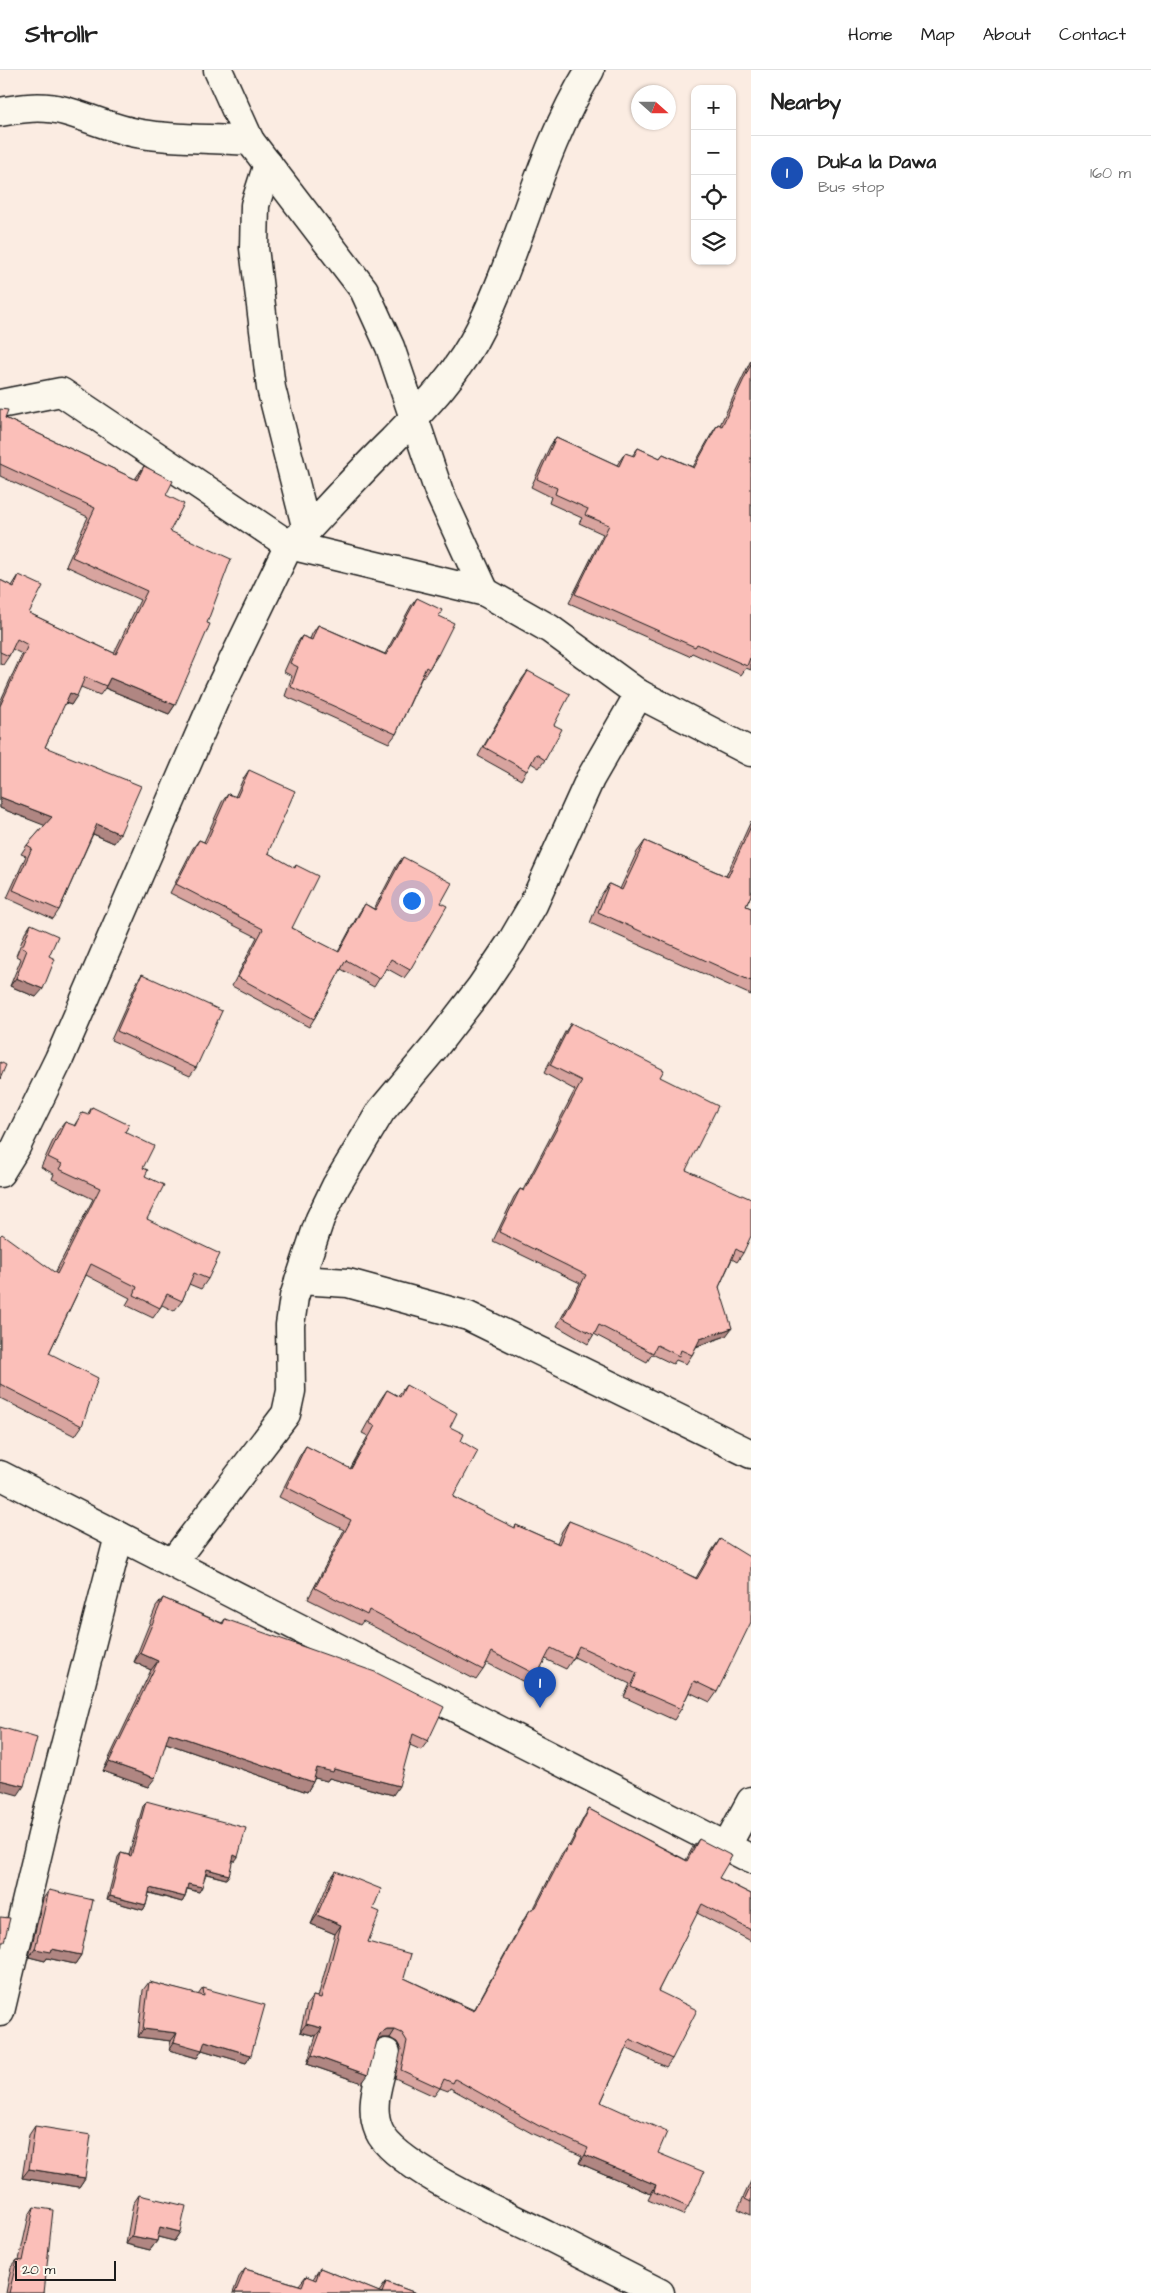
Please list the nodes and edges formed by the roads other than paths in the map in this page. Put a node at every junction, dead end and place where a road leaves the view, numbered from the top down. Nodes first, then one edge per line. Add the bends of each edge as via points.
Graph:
1 (218, 70) edge
2 (590, 70) edge
3 (0, 112) edge
4 (250, 140) junction
5 (268, 164) junction
6 (0, 404) edge
7 (413, 420) junction
8 (298, 538) junction
9 (485, 592) junction
10 (639, 694) junction
11 (751, 752) edge
12 (0, 1172) edge
13 (299, 1280) junction
14 (751, 1454) edge
15 (0, 1475) edge
16 (119, 1536) junction
17 (173, 1562) junction
18 (751, 1801) edge
19 (726, 1847) junction
20 (751, 1859) edge
21 (0, 2012) edge
22 (386, 2053) dead end
23 (660, 2293) edge

1 - 4 street
2 - 7 street via 555,136 481,328 464,359
3 - 4 street via 29,107 47,108 144,134
4 - 5 street
5 - 7 street via 364,290 390,347
5 - 8 street via 255,205 254,248 271,388
6 - 8 street via 61,392
7 - 8 street
7 - 9 street via 439,492
8 - 9 street
8 - 12 street via 218,692 59,1059 16,1147
9 - 10 street via 550,629
10 - 11 street
10 - 13 street via 590,779 533,906 512,941 440,1041 381,1111 336,1186 320,1219
13 - 14 street via 348,1283 468,1316
13 - 17 street via 290,1325 292,1383 286,1414
15 - 16 street
16 - 17 street
16 - 21 street
17 - 19 street
18 - 19 street
19 - 20 street
22 - 23 street via 375,2100 375,2120 386,2143 449,2187

